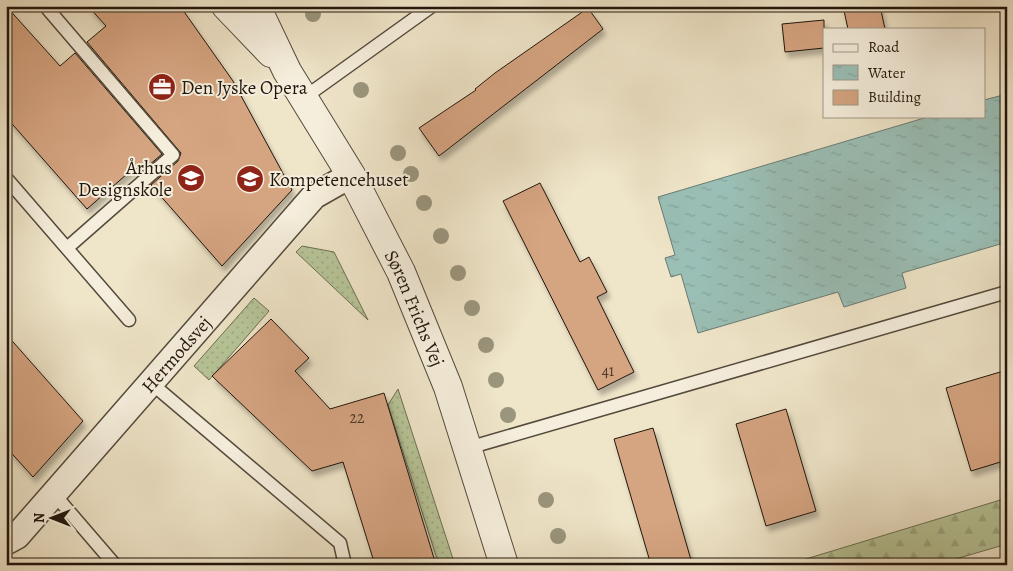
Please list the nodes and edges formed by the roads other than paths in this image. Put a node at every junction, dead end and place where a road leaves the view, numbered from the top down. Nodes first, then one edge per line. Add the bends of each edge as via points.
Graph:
1 (226, 6) edge
2 (256, 6) edge
3 (432, 6) edge
4 (47, 8) dead end
5 (287, 71) junction
6 (305, 97) junction
7 (351, 175) junction
8 (6, 178) edge
9 (67, 248) junction
10 (1007, 292) edge
11 (129, 320) dead end
12 (151, 383) junction
13 (468, 448) junction
14 (54, 494) junction
15 (6, 542) edge
16 (115, 565) edge
17 (345, 565) edge
18 (504, 565) edge

1 - 5 street, Søren Frichs Vej
2 - 5 street, Søren Frichs Vej
3 - 6 lane
4 - 9 lane via 174,155
5 - 6 street, Søren Frichs Vej
6 - 7 street, Søren Frichs Vej
7 - 12 street, Hermodsvej via 314,196
7 - 13 street, Søren Frichs Vej via 401,272 448,387
8 - 9 lane
9 - 11 lane
10 - 13 lane
12 - 14 street, Hermodsvej
12 - 17 lane via 340,543
13 - 18 street, Søren Frichs Vej
14 - 15 street, Hermodsvej via 17,536
14 - 16 lane

